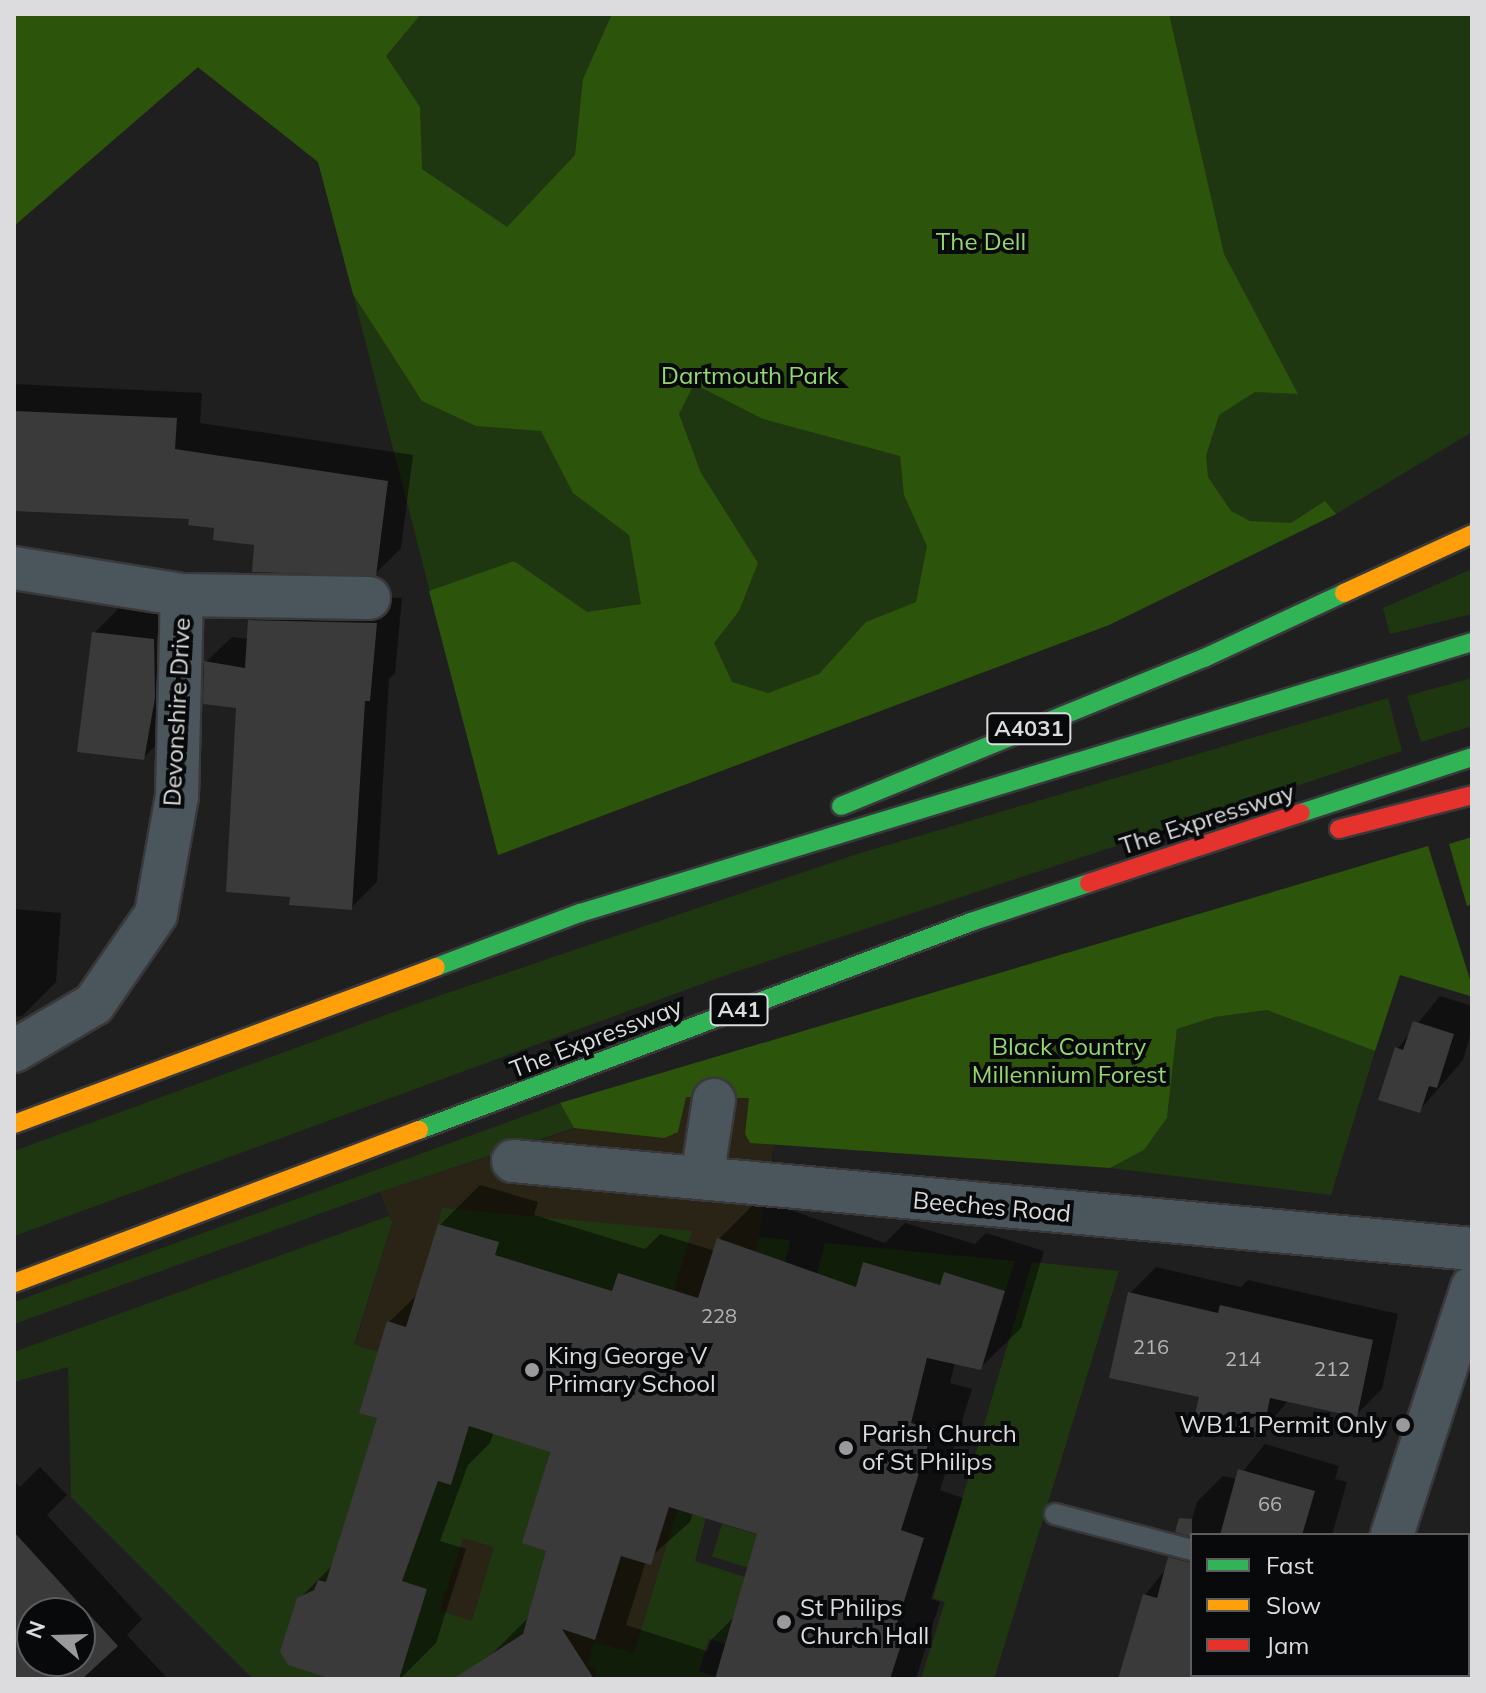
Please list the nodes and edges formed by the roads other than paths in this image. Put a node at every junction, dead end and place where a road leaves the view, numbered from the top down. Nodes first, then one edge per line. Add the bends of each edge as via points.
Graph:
1 (1472, 534) edge
2 (14, 568) edge
3 (182, 595) junction
4 (369, 598) dead end
5 (1472, 642) edge
6 (1472, 757) edge
7 (1472, 795) edge
8 (827, 812) dead end
9 (783, 830) dead end
10 (1320, 834) dead end
11 (1244, 853) dead end
12 (580, 913) junction
13 (971, 922) junction
14 (14, 1051) edge
15 (714, 1100) dead end
16 (14, 1124) edge
17 (513, 1161) dead end
18 (702, 1178) junction
19 (1472, 1249) edge
20 (14, 1283) edge
21 (1472, 1288) edge
22 (1055, 1514) dead end
23 (1393, 1533) edge
24 (1190, 1549) edge

1 - 8 highway, A4031 via 1204,658
2 - 3 street, Devonshire Drive
3 - 4 street, Devonshire Drive
3 - 14 street, Devonshire Drive via 177,796 156,914 94,1004
5 - 12 highway
6 - 13 highway, The Expressway / A41
7 - 10 highway
9 - 12 highway
11 - 13 highway
12 - 16 highway
13 - 20 highway, The Expressway / A41
15 - 18 street
17 - 18 street, Beeches Road
18 - 19 street, Beeches Road
21 - 23 street
22 - 24 lane

